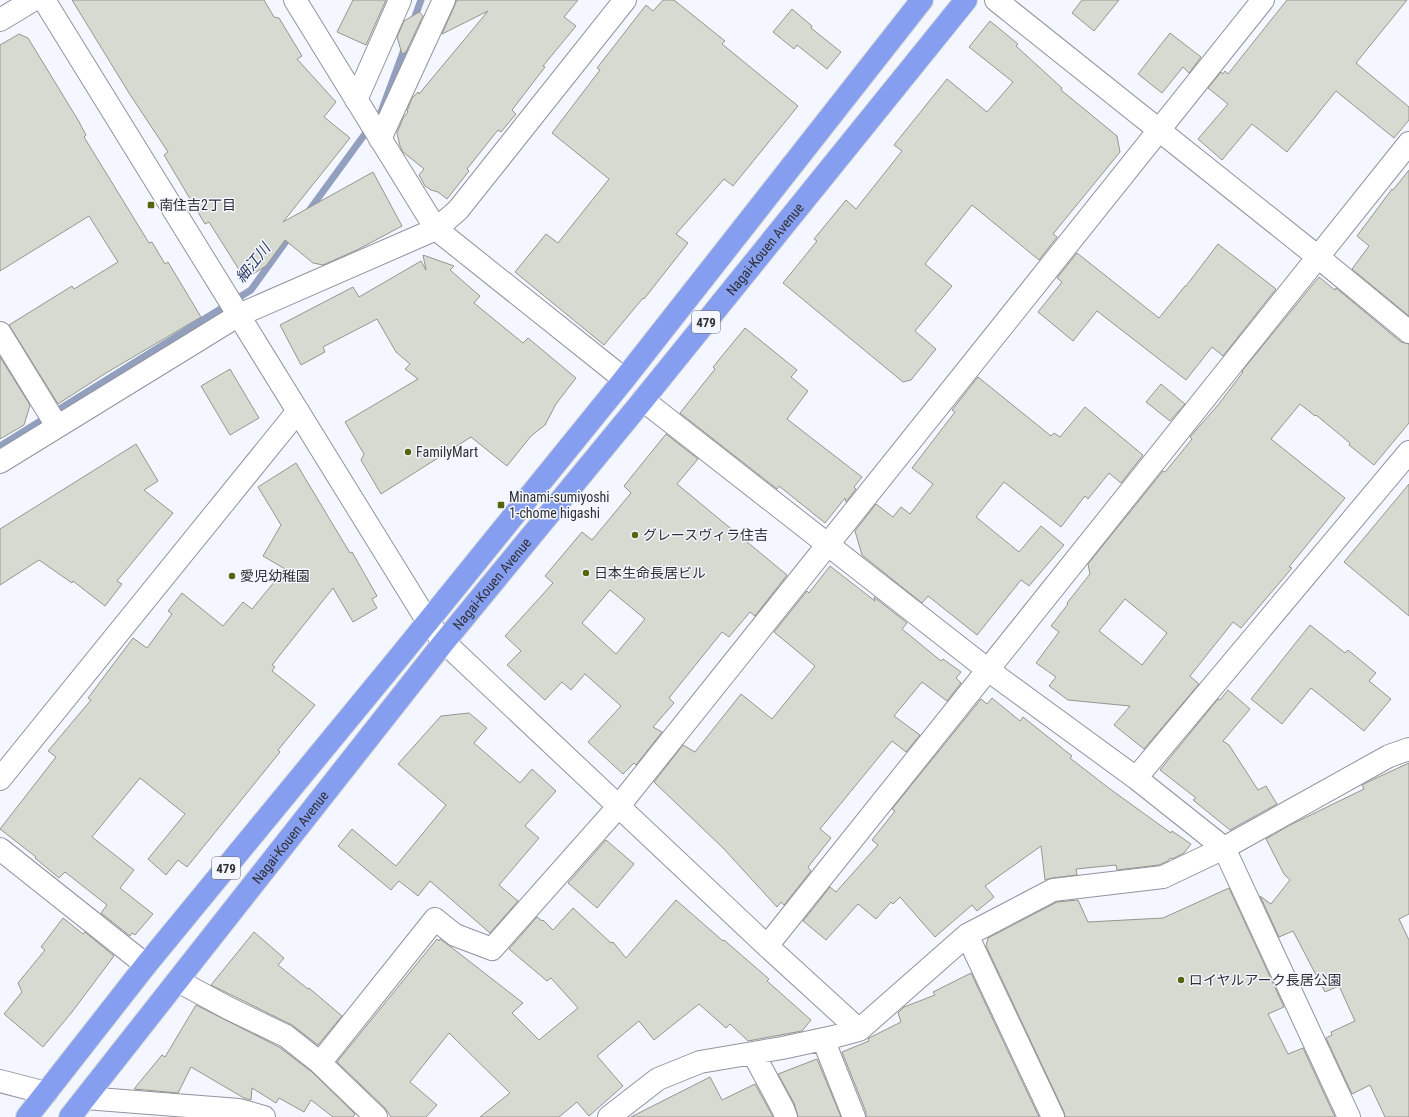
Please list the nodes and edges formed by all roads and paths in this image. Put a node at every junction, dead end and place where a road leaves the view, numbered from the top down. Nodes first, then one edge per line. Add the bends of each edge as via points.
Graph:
1 (32, 0) edge
2 (44, 0) edge
3 (295, 0) edge
4 (400, 0) edge
5 (444, 0) edge
6 (625, 0) edge
7 (922, 0) edge
8 (966, 0) edge
9 (996, 0) edge
10 (1263, 0) edge
11 (0, 20) edge
12 (356, 100) junction
13 (1160, 129) junction
14 (380, 139) junction
15 (1409, 143) edge
16 (436, 229) junction
17 (1318, 257) junction
18 (239, 315) junction
19 (1409, 332) edge
20 (0, 333) edge
21 (624, 379) junction
22 (643, 400) junction
23 (298, 411) junction
24 (57, 426) junction
25 (1409, 452) edge
26 (0, 462) edge
27 (828, 544) junction
28 (428, 622) junction
29 (444, 642) junction
30 (988, 670) junction
31 (1409, 749) edge
32 (1136, 778) junction
33 (0, 779) edge
34 (618, 807) junction
35 (0, 848) edge
36 (1224, 848) junction
37 (967, 935) junction
38 (767, 946) junction
39 (146, 965) junction
40 (178, 981) junction
41 (859, 1030) junction
42 (822, 1039) junction
43 (753, 1053) junction
44 (320, 1063) junction
45 (0, 1081) edge
46 (46, 1093) junction
47 (85, 1098) junction
48 (27, 1117) edge
49 (70, 1117) edge
50 (264, 1117) edge
51 (376, 1117) edge
52 (609, 1117) edge
53 (786, 1117) edge
54 (854, 1117) edge
55 (1053, 1117) edge
56 (1349, 1117) edge

1 - 11 street
2 - 18 street
3 - 12 street
4 - 12 street
5 - 14 street
6 - 16 street via 458,210
7 - 21 highway, Nagai-Kouen Avenue / 479
8 - 22 highway, Nagai-Kouen Avenue / 479
9 - 13 street
10 - 13 street
12 - 14 street
13 - 17 street
13 - 27 street
14 - 16 street
15 - 17 street
16 - 18 street
16 - 21 street
17 - 19 street
17 - 30 street
18 - 23 street
18 - 24 street
20 - 24 street
21 - 28 highway, Nagai-Kouen Avenue / 479
22 - 27 street
22 - 29 highway, Nagai-Kouen Avenue / 479
23 - 28 street
23 - 33 street
24 - 26 street
25 - 32 street
27 - 30 street
27 - 34 street
28 - 29 street
28 - 39 highway, Nagai-Kouen Avenue / 479
29 - 34 street
29 - 40 highway, Nagai-Kouen Avenue / 479
30 - 32 street
30 - 38 street
31 - 36 street via 1389,756
32 - 36 street
34 - 38 street
34 - 44 street via 492,949 455,935 434,919
35 - 39 street
36 - 37 street via 1163,877 1053,890
36 - 56 street
37 - 41 street
37 - 55 street
38 - 41 street
39 - 46 highway, Nagai-Kouen Avenue / 479
40 - 44 street via 286,1036
40 - 47 highway, Nagai-Kouen Avenue / 479
41 - 42 street
42 - 43 street
42 - 54 street
43 - 52 street via 700,1062 658,1079
43 - 53 street
44 - 51 street
45 - 46 street
46 - 48 highway, Nagai-Kouen Avenue / 479
47 - 49 highway, Nagai-Kouen Avenue / 479
47 - 50 street via 239,1110

